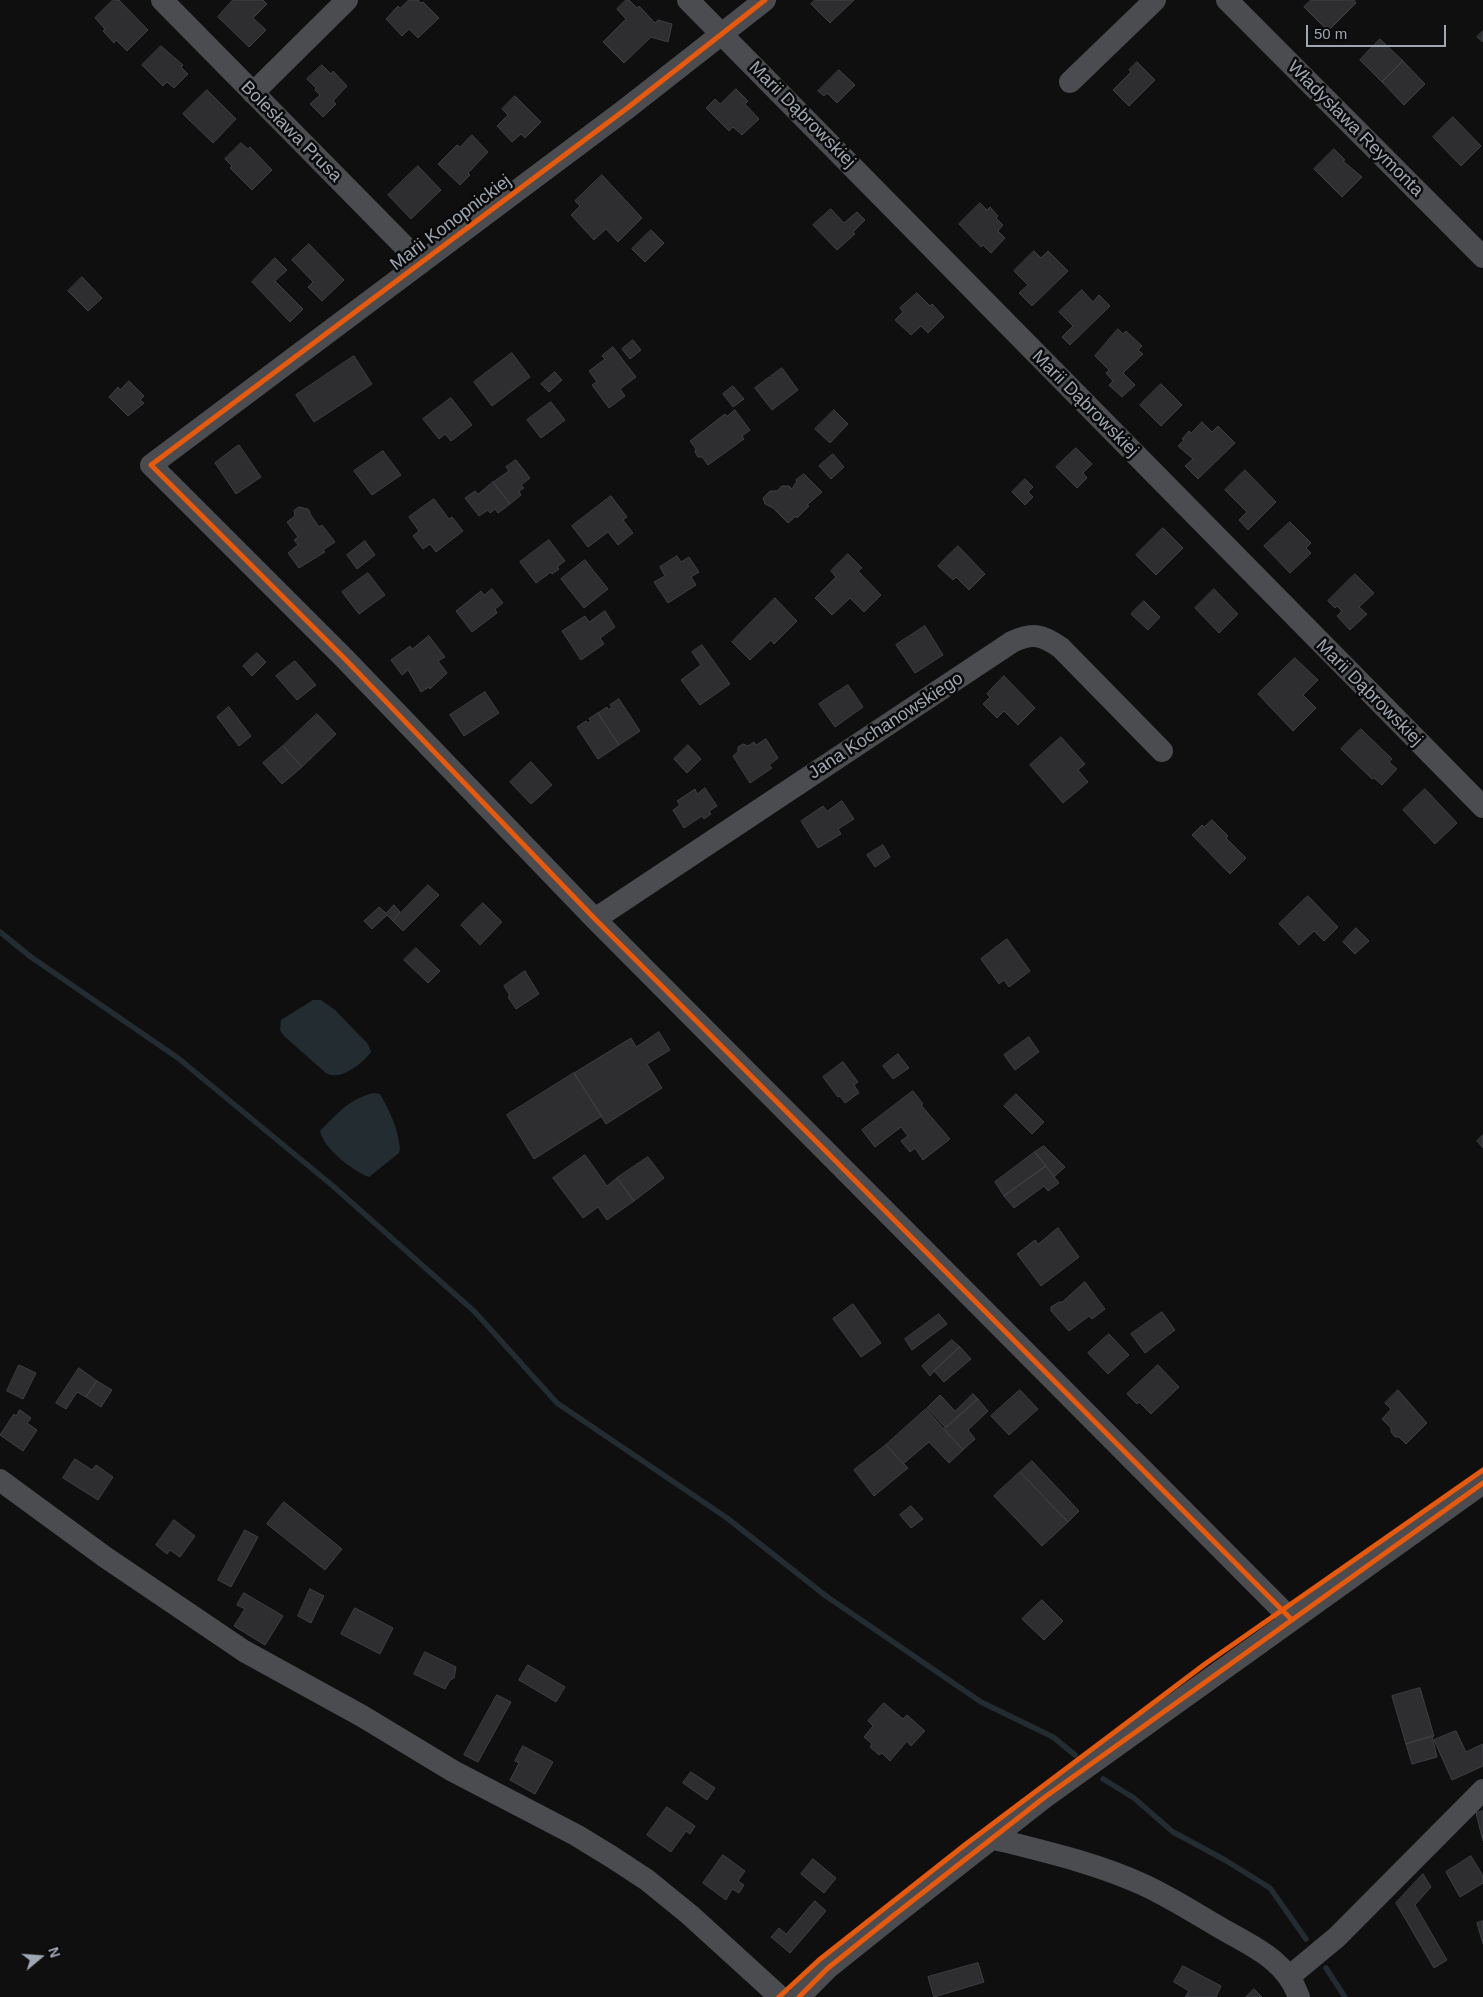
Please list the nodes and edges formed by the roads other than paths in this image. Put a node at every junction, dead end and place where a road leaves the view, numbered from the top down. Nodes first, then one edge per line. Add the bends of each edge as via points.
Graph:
1 (162, 0) edge
2 (347, 0) edge
3 (688, 0) edge
4 (765, 0) edge
5 (1155, 0) edge
6 (1227, 0) edge
7 (722, 34) junction
8 (1070, 82) dead end
9 (253, 93) junction
10 (1483, 257) edge
11 (421, 263) junction
12 (1162, 751) dead end
13 (1483, 807) edge
14 (595, 918) junction
15 (0, 1480) edge
16 (1483, 1483) edge
17 (1291, 1619) junction
18 (1483, 1790) edge
19 (991, 1838) junction
20 (1290, 1976) junction
21 (780, 1997) edge
22 (799, 1997) edge
23 (1299, 1997) edge

1 - 9 street, Bolesława Prusa
2 - 9 street
3 - 7 street, Marii Dąbrowskiej
4 - 7 street, Marii Konopnickiej
5 - 8 street
6 - 10 street, Władysława Reymonta
7 - 11 street, Marii Konopnickiej
7 - 13 street, Marii Dąbrowskiej
9 - 11 street, Bolesława Prusa
11 - 14 street, Marii Konopnickiej via 151,465 345,659
12 - 14 street, Jana Kochanowskiego via 1061,648 1037,636 1024,637
14 - 17 street
15 - 21 street via 105,1557 244,1651 460,1775 612,1856 690,1916
16 - 17 street
17 - 19 street
18 - 20 street via 1337,1936
19 - 20 street via 1068,1858 1144,1885 1262,1952
19 - 22 street via 828,1968
20 - 23 street

